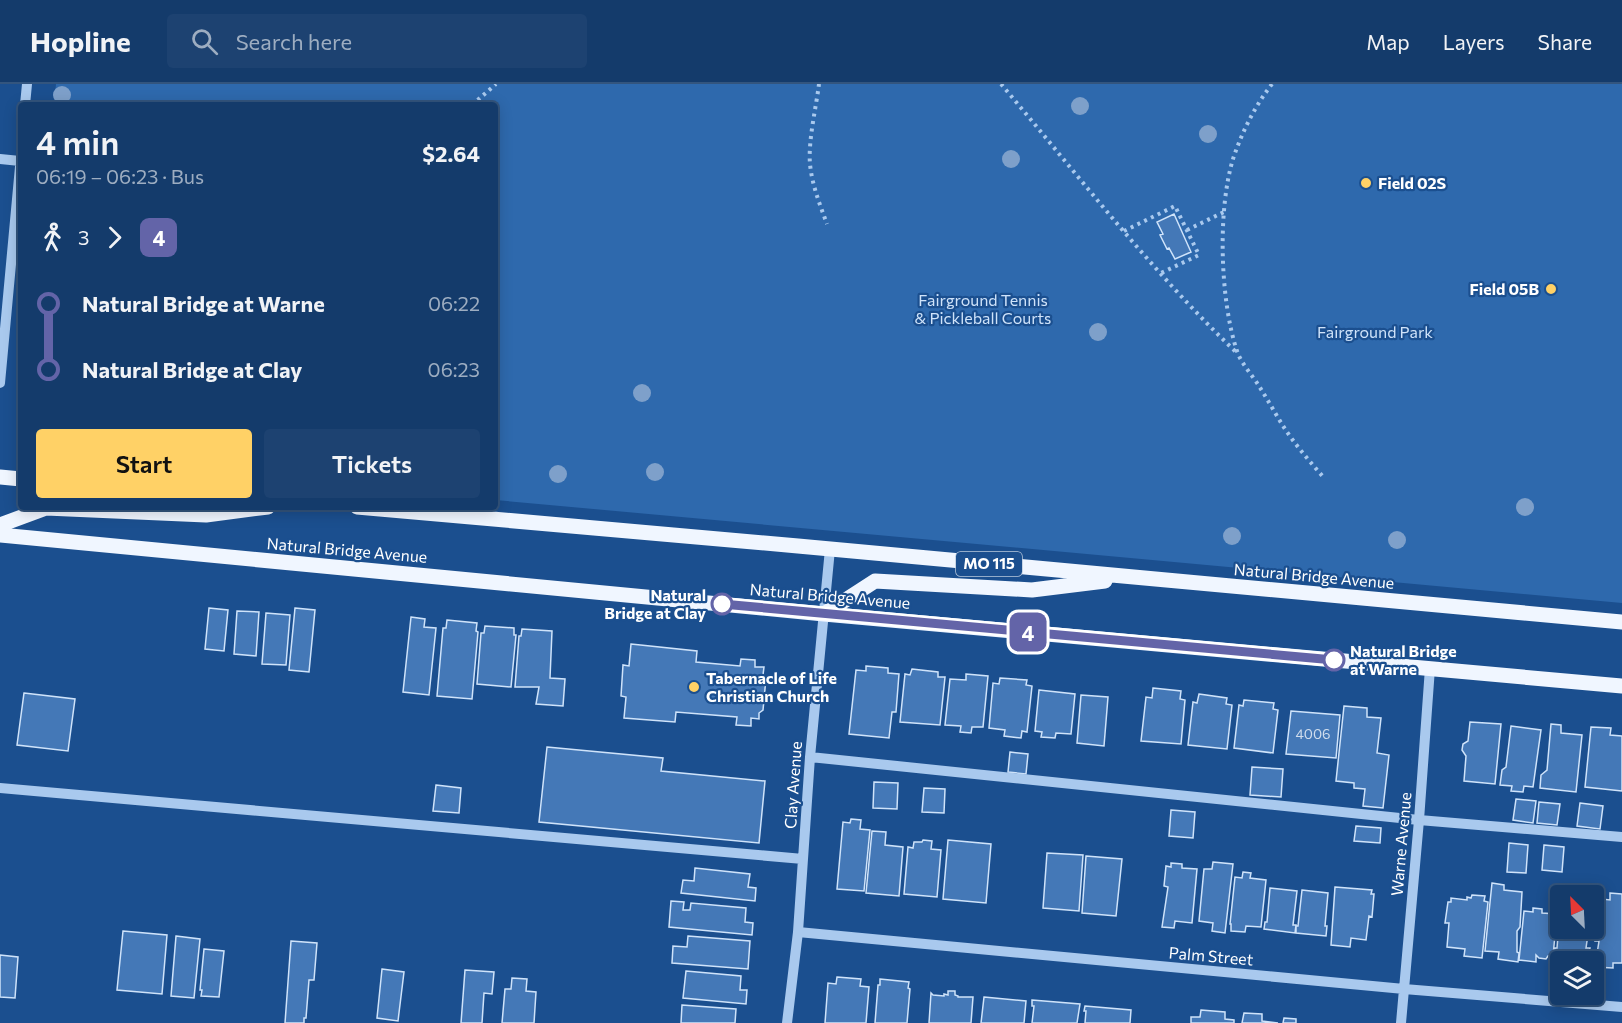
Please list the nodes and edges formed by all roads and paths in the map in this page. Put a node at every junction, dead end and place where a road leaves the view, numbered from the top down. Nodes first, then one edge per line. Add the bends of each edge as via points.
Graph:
1 (27, 84) edge
2 (496, 84) edge
3 (819, 84) edge
4 (1001, 84) edge
5 (1272, 84) edge
6 (25, 102) edge
7 (475, 102) edge
8 (0, 159) edge
9 (18, 161) edge
10 (18, 190) edge
11 (1224, 212) junction
12 (827, 224) dead end
13 (1187, 230) junction
14 (1124, 231) junction
15 (1159, 274) junction
16 (2, 345) edge
17 (1238, 353) junction
18 (0, 383) edge
19 (0, 477) edge
20 (18, 479) edge
21 (1325, 479) dead end
22 (41, 510) edge
23 (92, 510) edge
24 (245, 510) edge
25 (391, 510) edge
26 (0, 525) edge
27 (0, 535) edge
28 (830, 549) junction
29 (1132, 577) junction
30 (824, 614) junction
31 (1622, 622) edge
32 (1430, 668) junction
33 (1622, 686) edge
34 (810, 758) junction
35 (0, 788) edge
36 (1419, 820) junction
37 (1622, 837) edge
38 (803, 858) junction
39 (798, 932) junction
40 (1404, 989) junction
41 (1622, 1007) edge
42 (787, 1023) edge
43 (1401, 1023) edge

1 - 6 street
2 - 7 path
3 - 12 path via 810,163
4 - 14 path
5 - 11 path via 1246,125 1233,158
8 - 9 street
10 - 16 street
11 - 13 path
11 - 17 path via 1224,275
13 - 14 path via 1175,206
13 - 15 path via 1199,255
14 - 15 path
15 - 17 path
16 - 18 street
17 - 21 path via 1285,429
19 - 20 main road
22 - 26 main road
23 - 24 main road via 206,515
25 - 28 main road, Natural Bridge Avenue / MO 115
27 - 30 main road, Natural Bridge Avenue
28 - 29 main road, Natural Bridge Avenue / MO 115
28 - 30 street, Clay Avenue
29 - 30 main road via 1032,590 875,581
29 - 31 main road, Natural Bridge Avenue / MO 115
30 - 32 main road, Natural Bridge Avenue
30 - 34 street, Clay Avenue
32 - 33 main road, Natural Bridge Avenue
32 - 36 street, Warne Avenue
34 - 36 street
34 - 38 street, Clay Avenue
35 - 38 street
36 - 37 street
36 - 40 street, Warne Avenue
38 - 39 street, Clay Avenue
39 - 40 street, Palm Street
39 - 42 street, Clay Avenue
40 - 41 street, Palm Street
40 - 43 street, Warne Avenue

